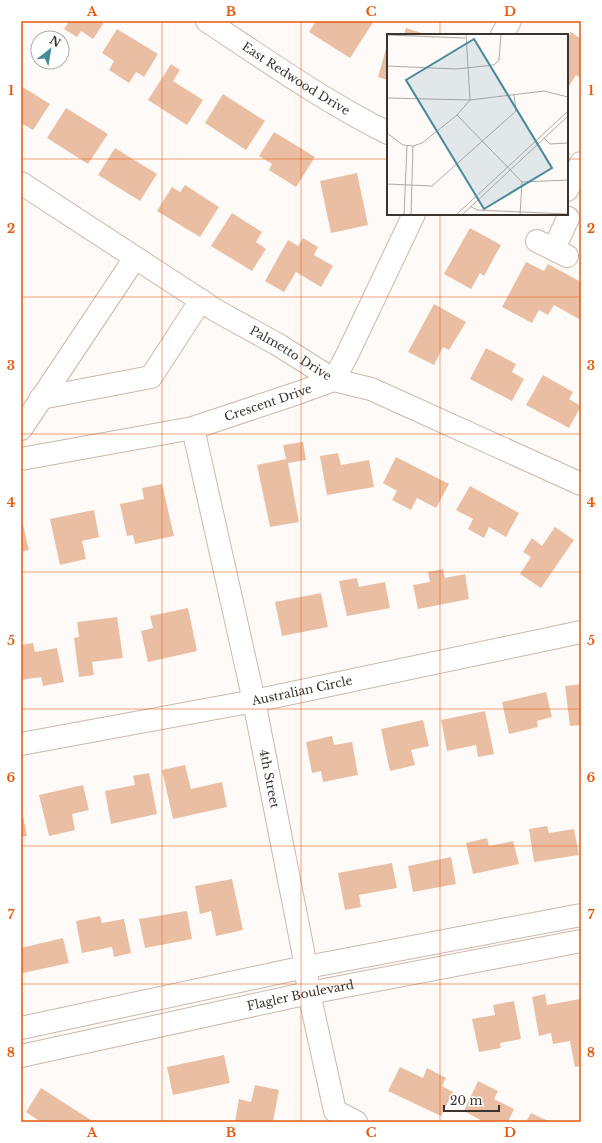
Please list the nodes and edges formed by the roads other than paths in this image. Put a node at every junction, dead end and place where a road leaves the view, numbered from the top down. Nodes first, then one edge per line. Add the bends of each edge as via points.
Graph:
1 (207, 21) edge
2 (510, 21) edge
3 (503, 34) edge
4 (387, 132) edge
5 (21, 183) edge
6 (414, 215) edge
7 (570, 219) edge
8 (553, 249) dead end
9 (135, 258) junction
10 (201, 300) junction
11 (334, 380) junction
12 (41, 398) junction
13 (193, 428) junction
14 (21, 429) edge
15 (21, 459) edge
16 (581, 484) edge
17 (581, 632) edge
18 (254, 701) junction
19 (21, 744) edge
20 (581, 915) edge
21 (581, 942) edge
22 (306, 967) junction
23 (309, 992) junction
24 (21, 1028) edge
25 (21, 1056) edge
26 (350, 1121) edge

1 - 4 street, East Redwood Drive via 304,84
2 - 3 street
5 - 9 street, Palmetto Drive
6 - 11 street
7 - 8 street
9 - 10 street, Palmetto Drive
9 - 12 street
10 - 11 street, Palmetto Drive
10 - 12 street via 151,377
11 - 13 street, Crescent Drive
11 - 16 street, Palmetto Drive via 371,389
12 - 14 street
13 - 15 street, Crescent Drive
13 - 18 street, 4th Street
17 - 18 street, Australian Circle
18 - 19 street, Australian Circle
18 - 22 street, 4th Street
20 - 22 street
21 - 23 street, Flagler Boulevard
22 - 23 street, 4th Street
22 - 24 street
23 - 25 street, Flagler Boulevard
23 - 26 street, 4th Street via 334,1110

